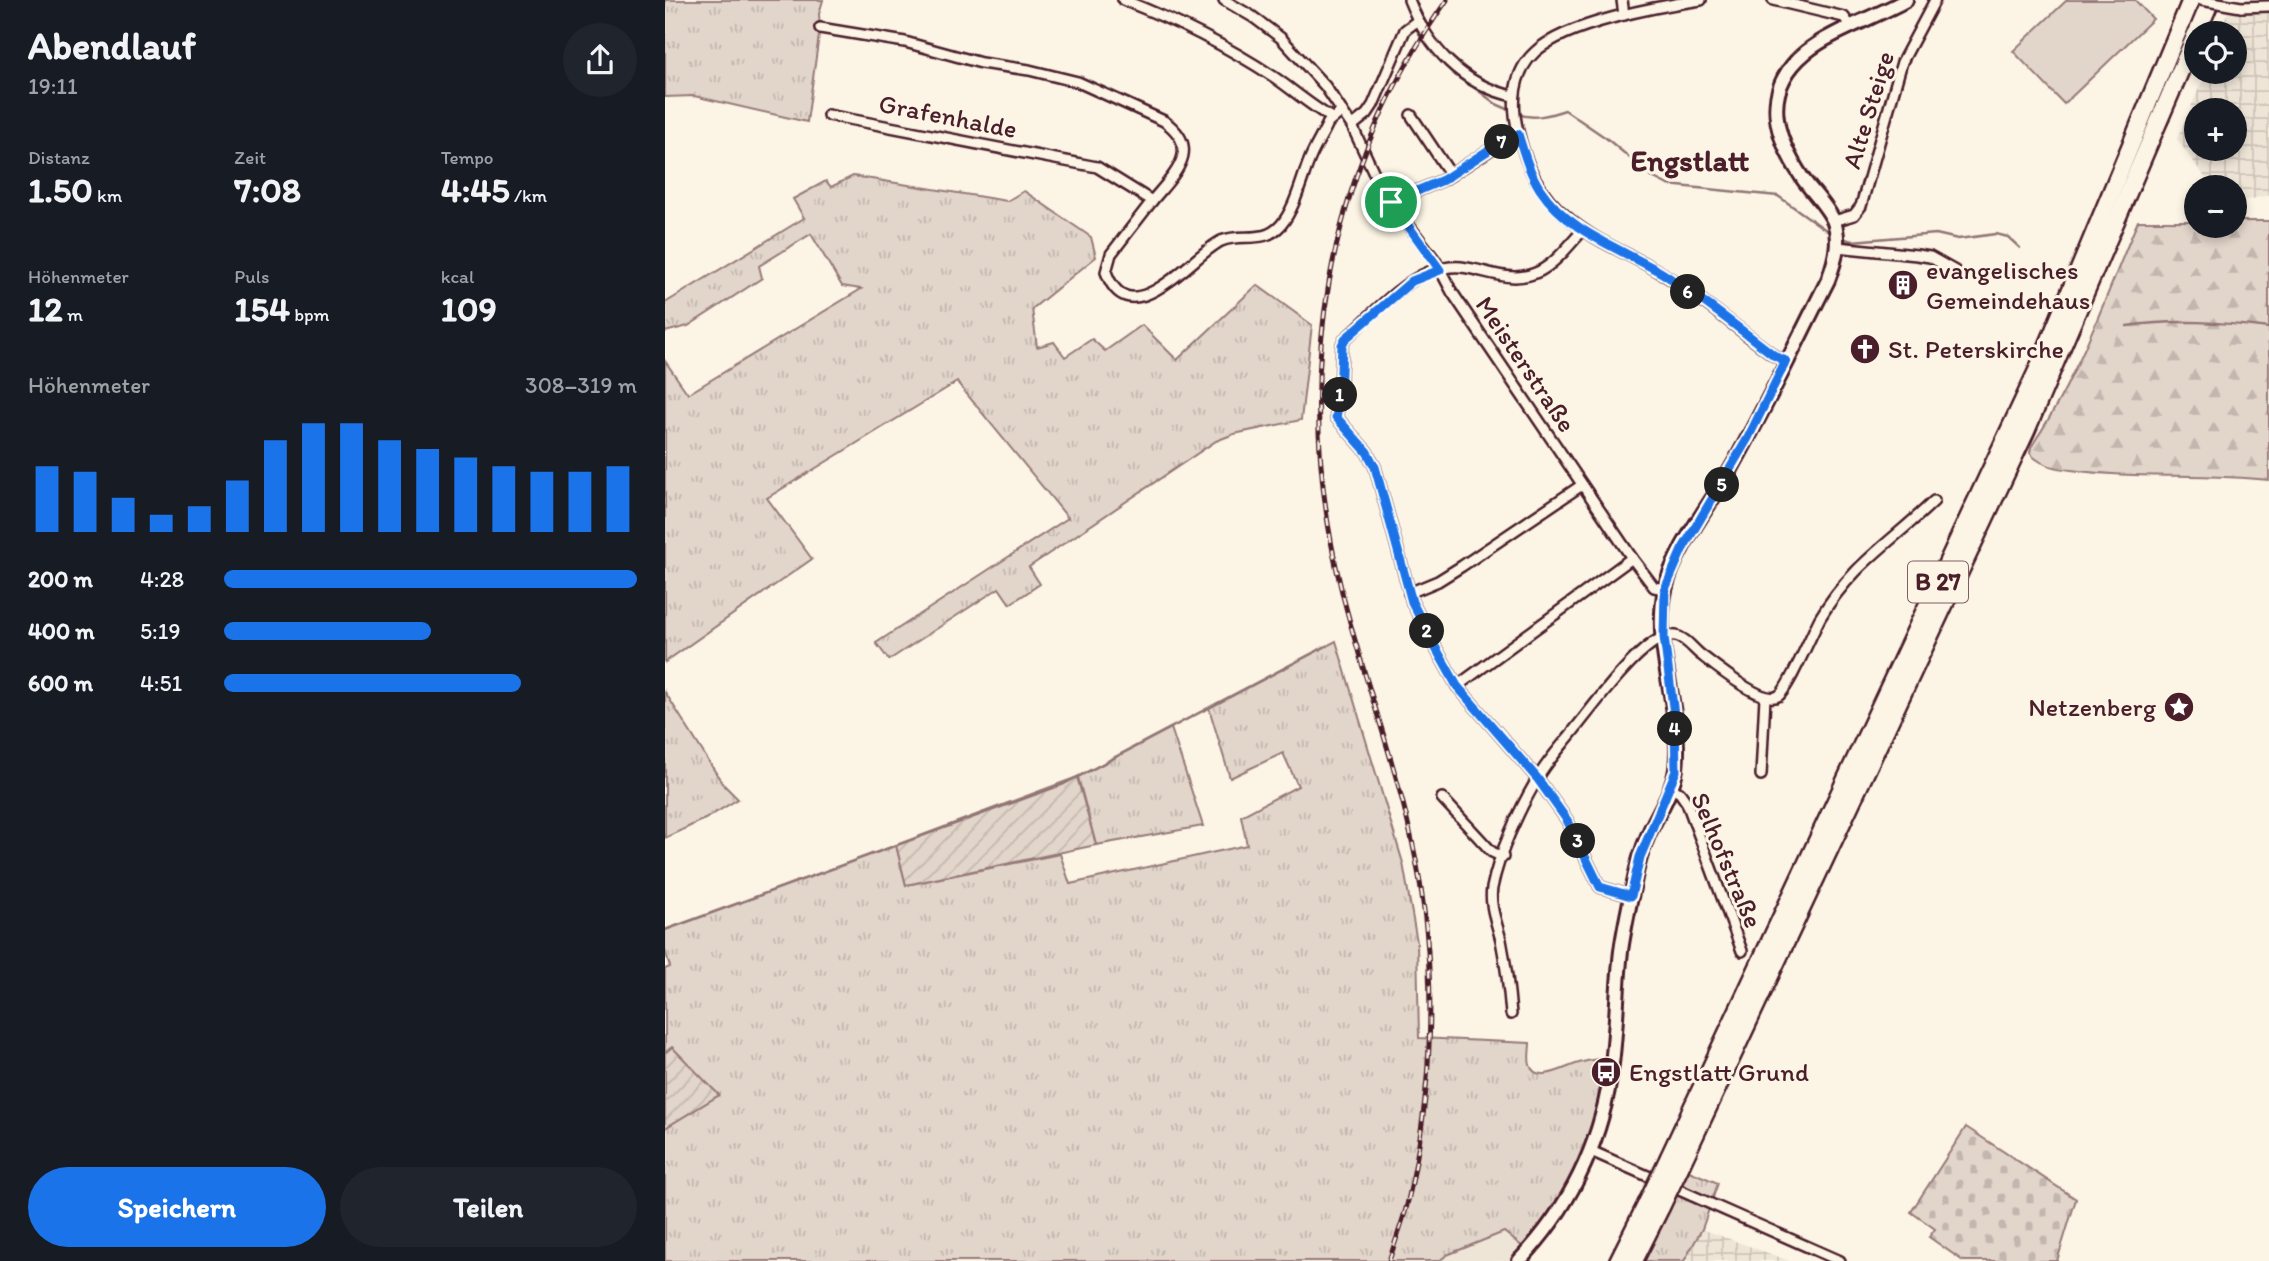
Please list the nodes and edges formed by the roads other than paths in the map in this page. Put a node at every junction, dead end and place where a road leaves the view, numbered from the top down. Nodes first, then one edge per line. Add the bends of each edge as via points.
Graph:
1 (1123, 0) edge
2 (1224, 0) edge
3 (1409, 0) edge
4 (1622, 0) edge
5 (1701, 0) edge
6 (1773, 0) edge
7 (1906, 0) edge
8 (1935, 0) edge
9 (2191, 0) edge
10 (2201, 0) edge
11 (2211, 0) edge
12 (1819, 5) edge
13 (2269, 6) edge
14 (1624, 15) junction
15 (1417, 21) junction
16 (2202, 21) edge
17 (1851, 27) junction
18 (820, 29) dead end
19 (2184, 62) edge
20 (1514, 101) junction
21 (1342, 111) junction
22 (828, 115) dead end
23 (1411, 115) dead end
24 (1332, 118) junction
25 (1352, 126) junction
26 (1518, 134) junction
27 (1451, 175) junction
28 (1152, 201) junction
29 (1391, 202) junction
30 (1835, 226) junction
31 (1583, 230) junction
32 (1837, 247) junction
33 (1440, 270) junction
34 (1955, 271) dead end
35 (1786, 361) junction
36 (1582, 485) junction
37 (1934, 502) dead end
38 (1632, 558) junction
39 (1665, 589) junction
40 (1409, 593) junction
41 (1664, 637) junction
42 (1457, 686) junction
43 (1765, 697) junction
44 (1761, 775) dead end
45 (1537, 778) junction
46 (1670, 787) junction
47 (1443, 798) dead end
48 (1503, 857) junction
49 (1631, 896) junction
50 (1742, 951) dead end
51 (1511, 1014) dead end
52 (1591, 1151) junction
53 (1675, 1160) junction
54 (1654, 1204) junction
55 (1519, 1261) edge
56 (1618, 1261) edge
57 (1634, 1261) edge
58 (1840, 1261) edge

1 - 24 street via 1169,18 1244,60
2 - 21 street, Meisterstraße via 1265,25 1296,52
3 - 15 street
4 - 14 street
5 - 14 street
6 - 12 street
7 - 17 street
8 - 30 street, Alte Steige via 1902,62 1861,206
9 - 53 highway, B 27 via 2036,371
10 - 13 street, bridge
11 - 16 highway, B 27
12 - 17 street
14 - 20 street via 1560,36 1535,51 1522,69
15 - 20 street via 1437,50 1464,74
15 - 25 street via 1405,30 1373,105
17 - 30 street via 1797,60 1780,89 1776,115 1782,144
18 - 28 street via 905,42 1078,82 1164,121 1181,138 1184,156
19 - 53 highway, B 27 via 2026,431
20 - 26 street
21 - 24 street
21 - 25 street, Meisterstraße
22 - 28 street, Grafenhalde via 1097,167
23 - 27 street
24 - 28 street via 1281,224 1262,238 1225,240 1153,292 1126,296 1113,288 1106,272 1111,254
25 - 29 street, Meisterstraße
26 - 27 street
26 - 31 street via 1540,190
27 - 29 street
29 - 33 street, Meisterstraße
30 - 32 street
31 - 33 street via 1542,270 1527,276 1507,277 1459,267
31 - 35 street via 1662,274
32 - 34 street via 1917,254
32 - 35 street via 1828,280
33 - 36 street, Meisterstraße
33 - 40 street via 1412,281 1342,345 1336,417 1375,467
35 - 39 street
36 - 38 street, Meisterstraße
36 - 40 street via 1438,581
37 - 43 street via 1847,579 1822,615 1785,690 1773,698
38 - 39 street, Meisterstraße via 1654,587
38 - 42 street
39 - 41 street
40 - 42 street
41 - 43 street via 1683,638 1702,656
41 - 45 street via 1645,649 1601,696
41 - 46 street via 1677,750
42 - 45 street
43 - 44 street
45 - 48 street
45 - 49 street via 1567,820 1596,882
46 - 49 street via 1644,846
46 - 50 street, Selhofstraße via 1686,803
47 - 48 street via 1492,852
48 - 51 street via 1491,898 1509,981
49 - 52 street via 1606,1099
52 - 55 street via 1569,1194
52 - 58 street
53 - 54 highway, B 27, bridge
54 - 56 highway, B 27
54 - 57 highway, B 27

